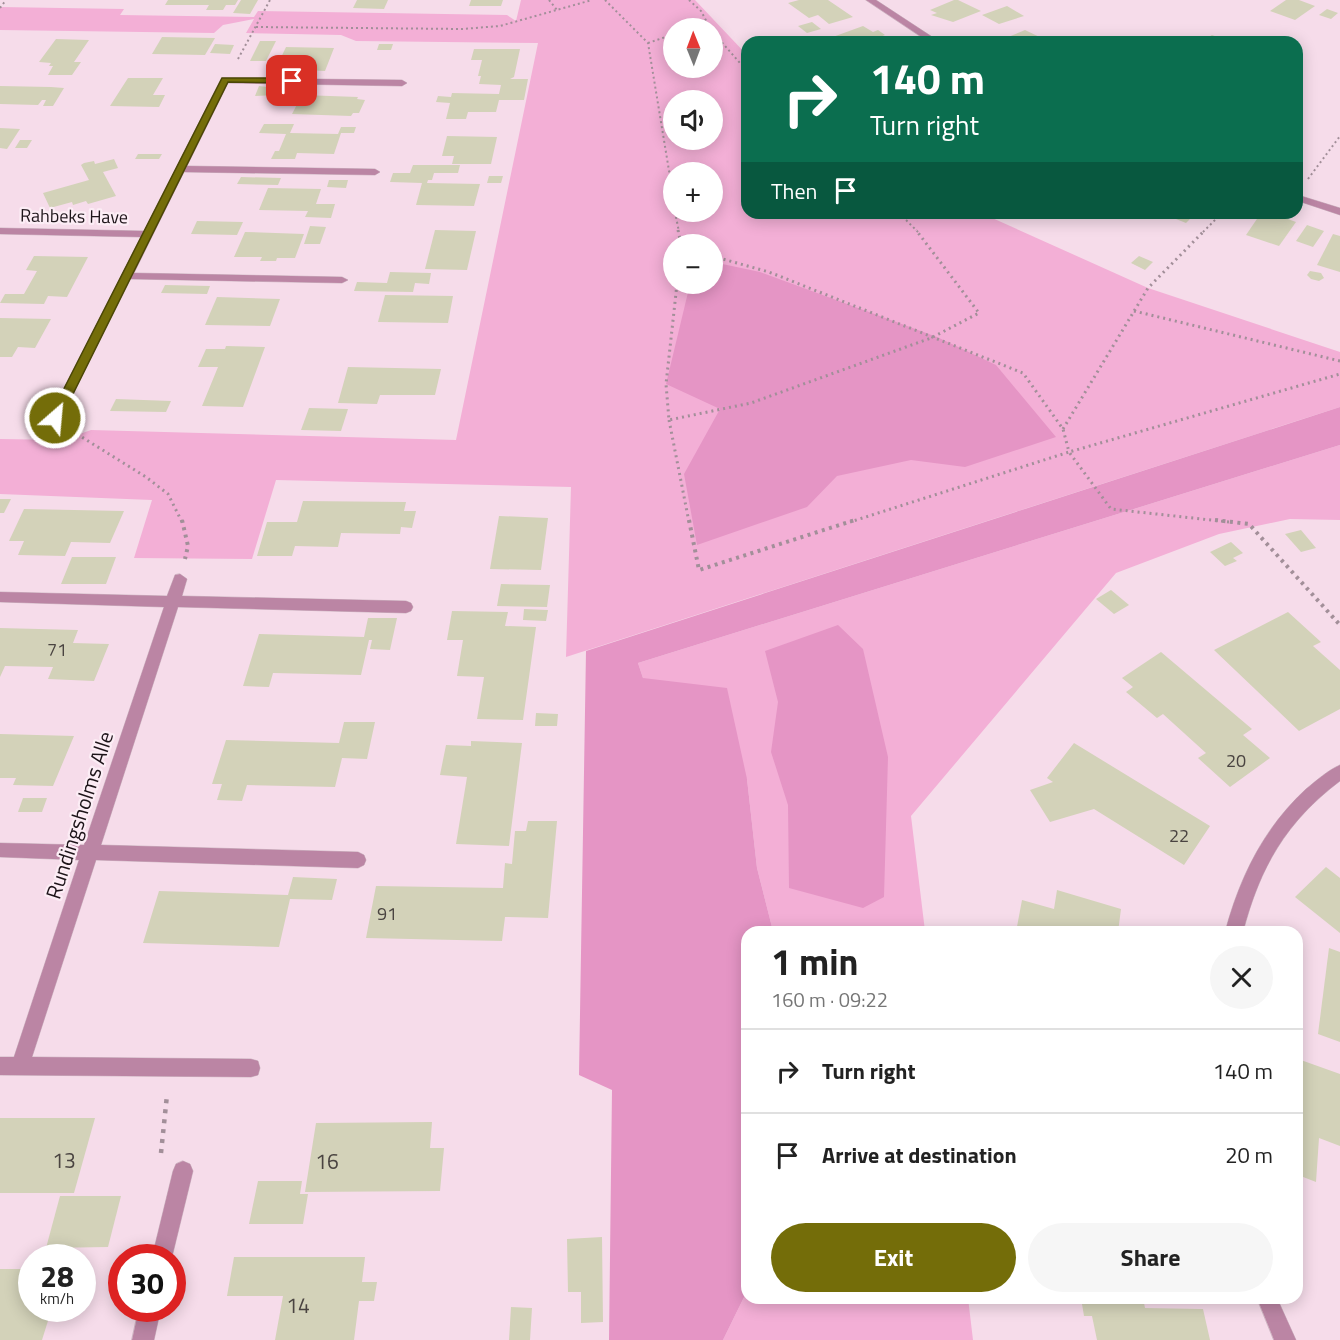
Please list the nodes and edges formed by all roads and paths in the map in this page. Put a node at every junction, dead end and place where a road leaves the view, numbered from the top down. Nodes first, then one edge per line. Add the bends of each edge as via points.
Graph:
1 (6, 0) edge
2 (270, 0) edge
3 (549, 0) edge
4 (592, 0) edge
5 (605, 0) edge
6 (690, 0) edge
7 (870, 0) edge
8 (0, 8) edge
9 (557, 10) junction
10 (704, 18) edge
11 (256, 27) junction
12 (926, 36) edge
13 (663, 38) edge
14 (648, 43) junction
15 (723, 44) edge
16 (741, 64) edge
17 (225, 80) junction
18 (402, 83) dead end
19 (1340, 136) edge
20 (668, 162) edge
21 (180, 169) junction
22 (375, 172) dead end
23 (1305, 183) dead end
24 (1303, 200) edge
25 (1340, 212) edge
26 (905, 219) edge
27 (1216, 219) edge
28 (0, 231) edge
29 (147, 234) junction
30 (723, 259) edge
31 (126, 276) junction
32 (342, 280) dead end
33 (676, 294) edge
34 (1134, 311) junction
35 (931, 338) junction
36 (1340, 361) edge
37 (1340, 374) edge
38 (55, 418) joint
39 (669, 420) junction
40 (1063, 429) junction
41 (1069, 452) junction
42 (180, 579) joint
43 (0, 597) edge
44 (173, 601) junction
45 (406, 606) dead end
46 (1340, 625) edge
47 (1340, 772) edge
48 (0, 850) edge
49 (90, 853) junction
50 (358, 860) dead end
51 (1236, 926) edge
52 (0, 1066) edge
53 (20, 1066) junction
54 (170, 1068) junction
55 (251, 1068) dead end
56 (183, 1171) joint
57 (165, 1244) edge
58 (1270, 1304) edge
59 (147, 1322) edge
60 (143, 1340) edge
61 (1285, 1340) edge

1 - 8 path
2 - 11 path
3 - 9 path
4 - 9 path
5 - 14 path
6 - 10 path
7 - 12 street
9 - 11 path via 500,26 462,29
11 - 17 path
13 - 14 path
14 - 20 path
15 - 16 path
17 - 18 street
17 - 21 street, Rahbeks Have
19 - 23 path
21 - 22 street
21 - 29 street, Rahbeks Have
24 - 25 street
26 - 35 path via 978,313
27 - 34 path via 1148,288
28 - 29 street, Rahbeks Have
29 - 31 street, Rahbeks Have
30 - 35 path via 769,272
31 - 32 street
31 - 38 street, Rahbeks Have
33 - 39 path via 666,384
34 - 36 path
34 - 40 path
35 - 39 path via 751,403
35 - 40 path via 1023,373
37 - 41 path
38 - 42 path via 168,494 182,520 188,546
39 - 41 path via 699,570
40 - 41 path
41 - 46 path via 1111,509 1249,524
42 - 44 street, Rundingsholms Alle
43 - 44 street
44 - 45 street
44 - 49 street, Rundingsholms Alle
47 - 51 street via 1304,802 1269,841 1249,880
48 - 49 street
49 - 50 street
49 - 53 street, Rundingsholms Alle
52 - 53 street
53 - 54 street
54 - 55 street
54 - 56 path via 161,1153
56 - 57 street
58 - 61 street
59 - 60 street

